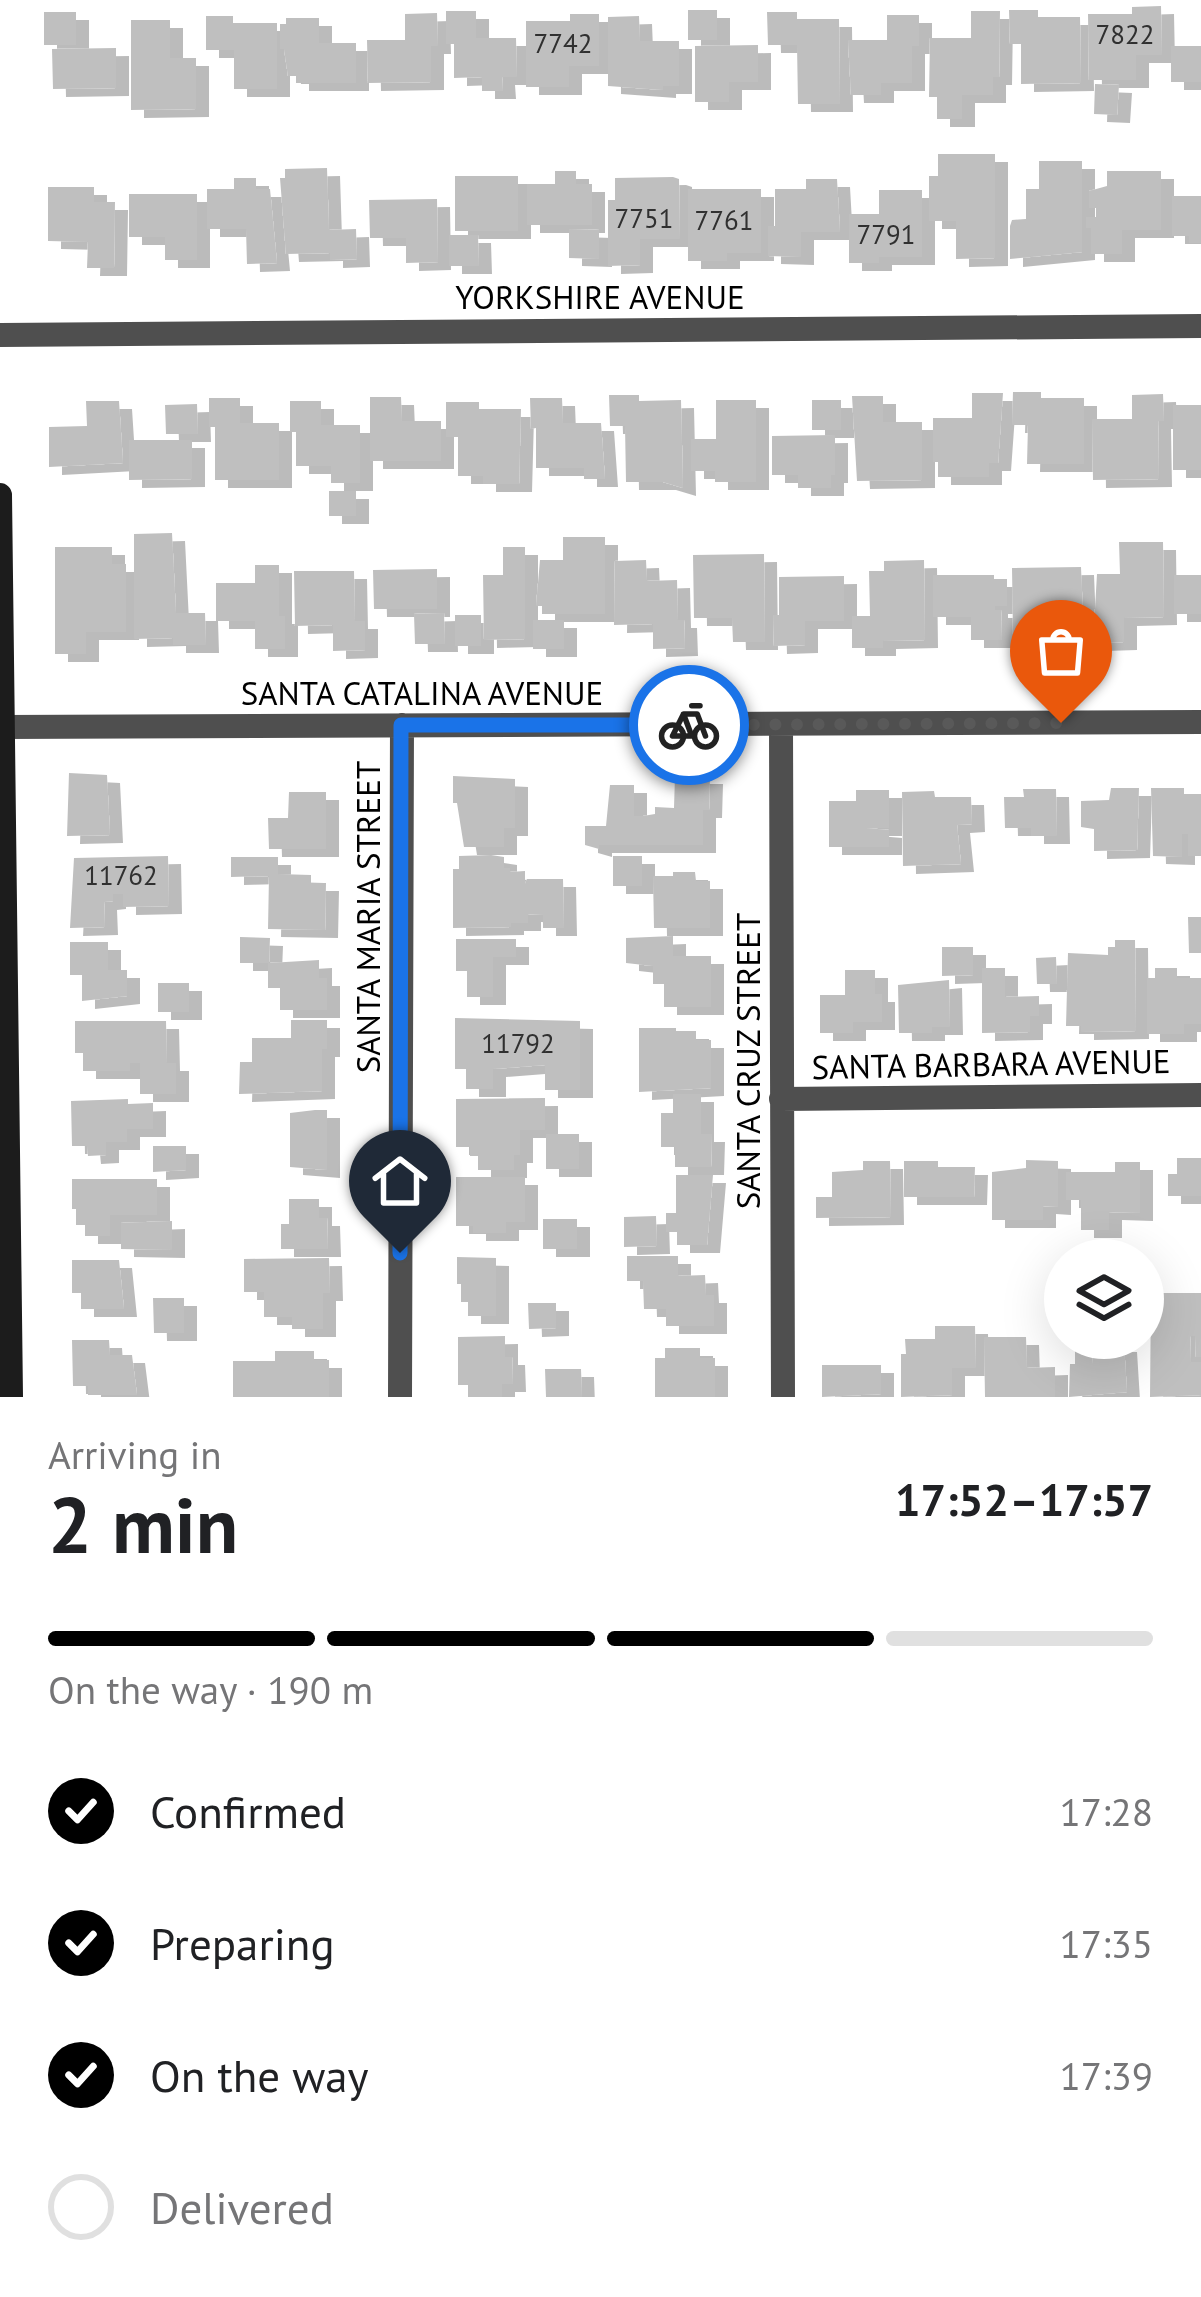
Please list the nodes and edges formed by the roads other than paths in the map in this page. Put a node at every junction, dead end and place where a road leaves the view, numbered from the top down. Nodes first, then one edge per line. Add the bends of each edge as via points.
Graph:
1 (1201, 326) edge
2 (0, 335) edge
3 (0, 494) edge
4 (1201, 722) edge
5 (401, 725) junction
6 (781, 725) junction
7 (3, 727) edge
8 (1201, 1095) edge
9 (781, 1099) junction
10 (10, 1397) edge
11 (400, 1397) edge
12 (783, 1397) edge

1 - 2 street, YORKSHIRE AVENUE
3 - 7 street
4 - 6 street, SANTA CATALINA AVENUE
5 - 6 street, SANTA CATALINA AVENUE
5 - 7 street, SANTA CATALINA AVENUE
5 - 11 street, SANTA MARIA STREET
6 - 9 street, SANTA CRUZ STREET
7 - 10 street
8 - 9 street, SANTA BARBARA AVENUE
9 - 12 street, SANTA CRUZ STREET

